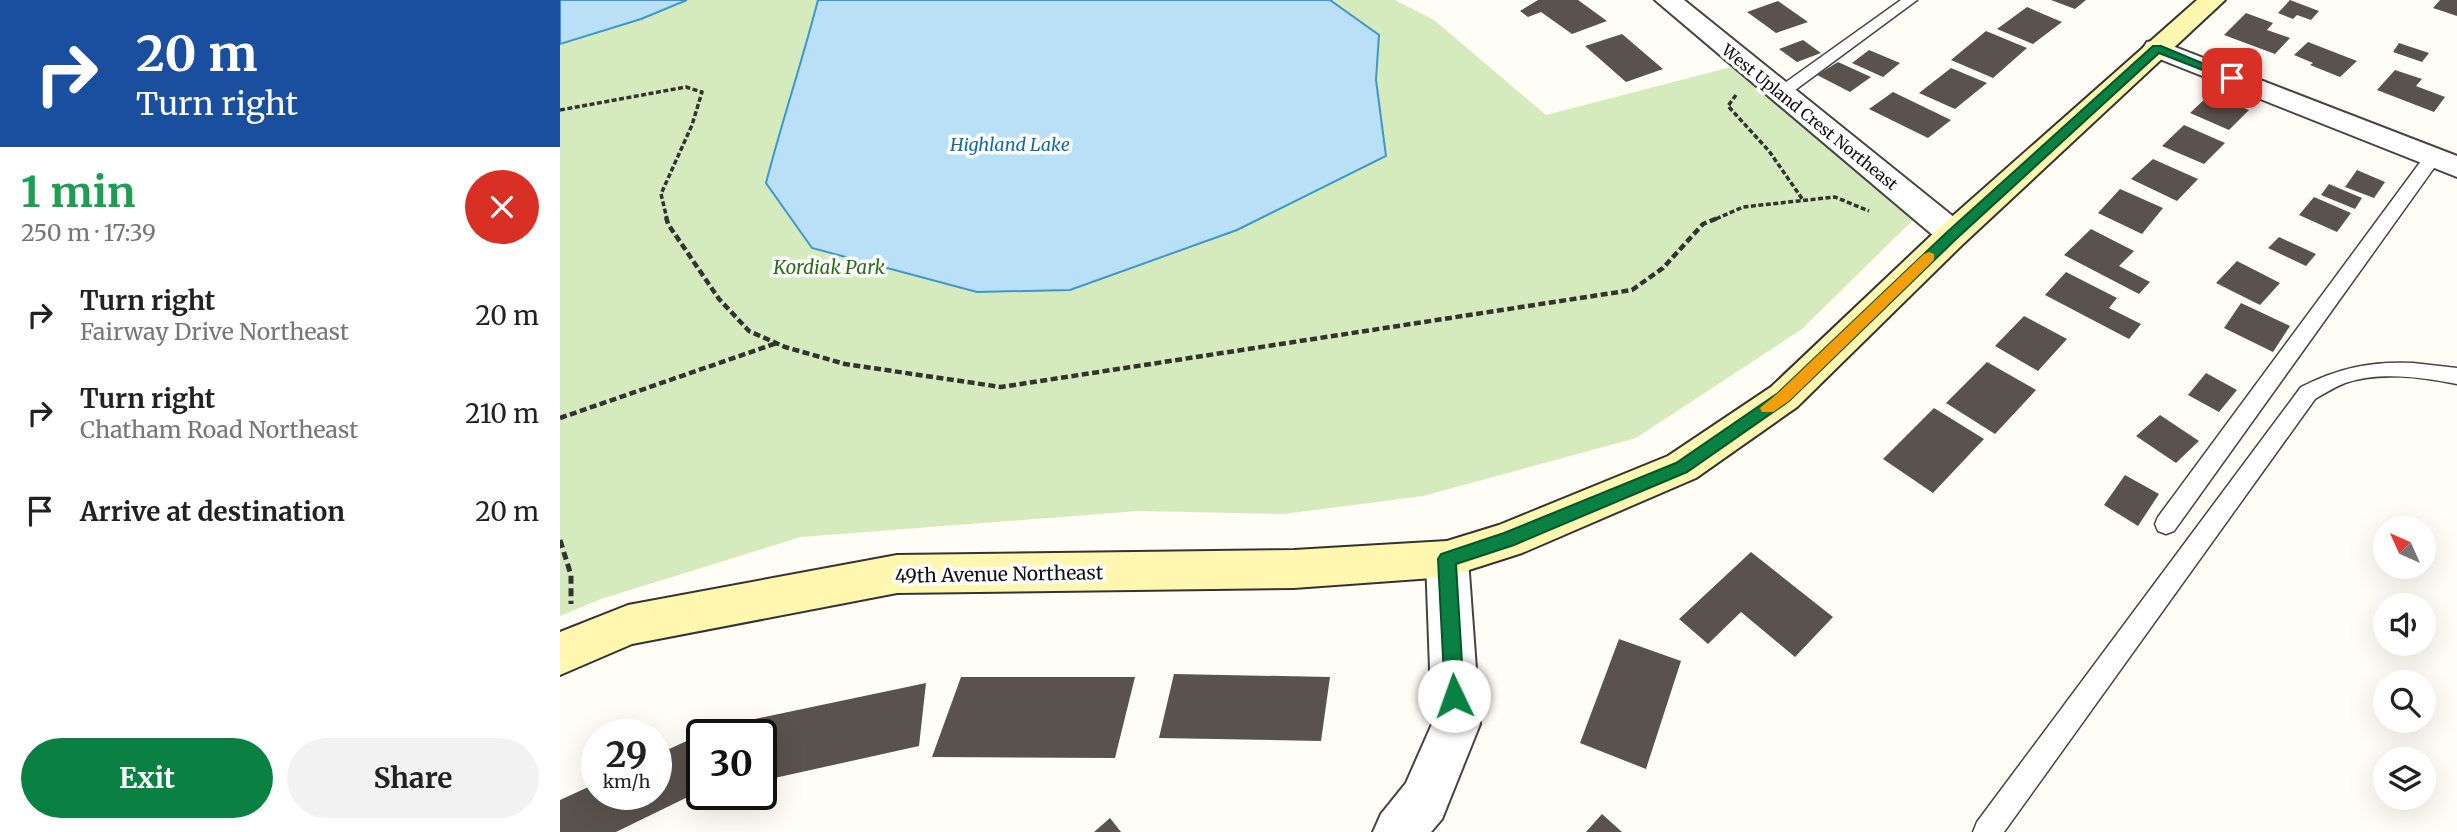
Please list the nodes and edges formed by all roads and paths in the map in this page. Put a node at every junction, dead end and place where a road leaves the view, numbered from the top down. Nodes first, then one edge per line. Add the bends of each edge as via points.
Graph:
1 (1668, 0) edge
2 (1910, 0) edge
3 (2212, 0) edge
4 (2157, 48) junction
5 (1772, 85) junction
6 (560, 110) edge
7 (2445, 162) edge
8 (1803, 200) junction
9 (1878, 214) dead end
10 (1953, 234) junction
11 (777, 343) junction
12 (2457, 376) edge
13 (560, 418) edge
14 (2166, 524) dead end
15 (560, 540) edge
16 (1447, 559) junction
17 (565, 652) edge
18 (1399, 832) edge
19 (1987, 832) edge

1 - 5 street, West Upland Crest Northeast
2 - 5 lane
3 - 4 street, 49th Avenue Northeast
4 - 7 street
4 - 10 street, 49th Avenue Northeast
5 - 8 path via 1738,91 1728,106 1769,151
5 - 10 street, West Upland Crest Northeast
6 - 11 path via 686,87 702,92 662,194 668,224 719,299 748,331
7 - 14 lane
8 - 9 path via 1835,197
8 - 11 path via 1743,207 1703,224 1663,268 1632,290 1001,387 845,364
10 - 16 street, 49th Avenue Northeast via 1784,397 1682,467 1507,540
11 - 13 path
12 - 19 lane via 2384,370 2340,377 2308,393
15 - 17 path via 571,575
16 - 17 street, 49th Avenue Northeast via 1294,569 898,574 628,625
16 - 18 street via 1456,724 1424,801

